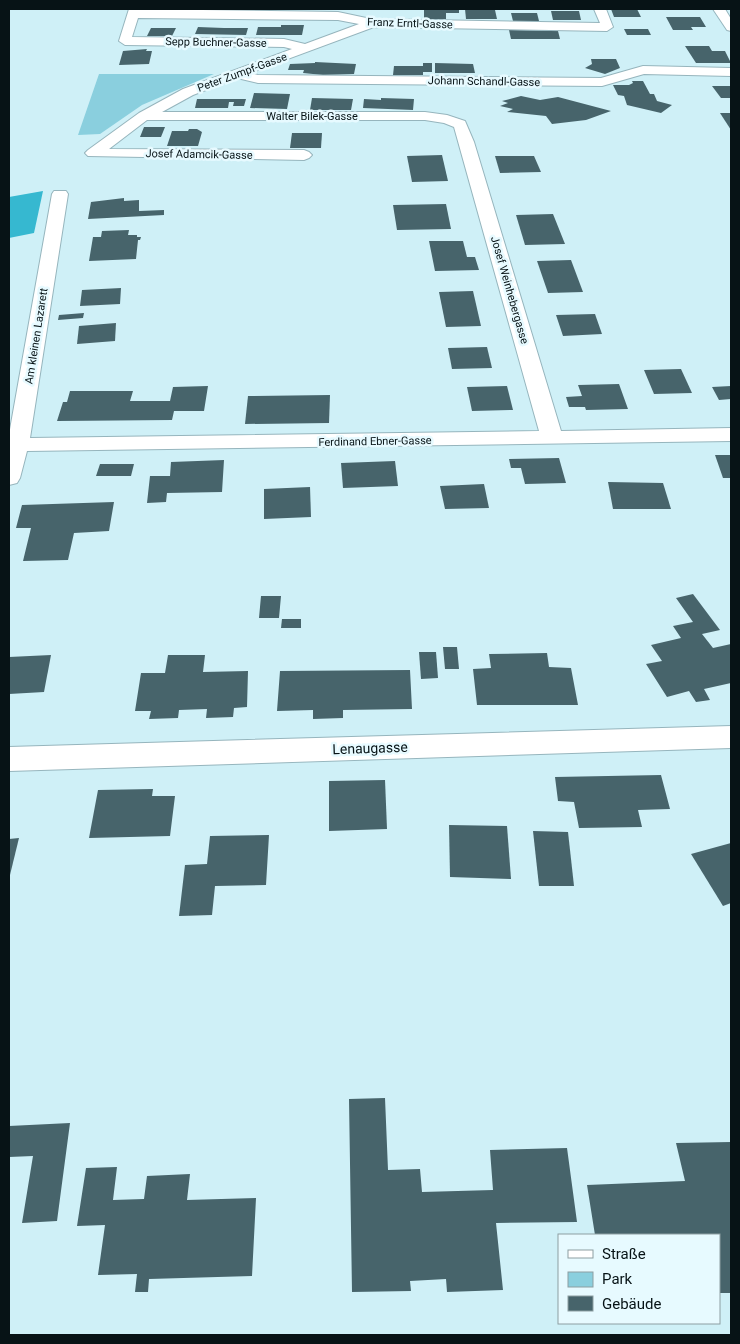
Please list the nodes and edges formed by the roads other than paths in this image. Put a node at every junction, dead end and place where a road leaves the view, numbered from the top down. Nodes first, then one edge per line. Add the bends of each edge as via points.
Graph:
1 (401, 9) edge
2 (600, 9) edge
3 (719, 9) edge
4 (134, 12) edge
5 (371, 23) junction
6 (731, 27) edge
7 (306, 48) junction
8 (731, 72) edge
9 (237, 74) junction
10 (144, 116) junction
11 (468, 142) joint
12 (94, 153) joint
13 (304, 155) dead end
14 (60, 194) dead end
15 (731, 435) edge
16 (552, 438) junction
17 (18, 445) junction
18 (9, 478) edge
19 (731, 737) edge
20 (9, 759) edge

1 - 5 street, Peter Zumpf-Gasse
2 - 5 street, Franz Erntl-Gasse via 607,27
3 - 6 street
4 - 5 street, Franz Erntl-Gasse via 338,16
4 - 7 street, Sepp Buchner-Gasse via 125,41 284,43
5 - 7 street, Peter Zumpf-Gasse
7 - 9 street, Peter Zumpf-Gasse
8 - 9 street, Johann Schandl-Gasse via 643,70 602,82 258,79
9 - 10 street, Peter Zumpf-Gasse via 188,92
10 - 11 street, Walter Bilek-Gasse via 425,116 460,124
10 - 12 street, Peter Zumpf-Gasse
11 - 16 street, Josef Weinhebergasse
12 - 13 street, Josef Adamcik-Gasse
14 - 17 street, Am kleinen Lazarett
15 - 16 street, Ferdinand Ebner-Gasse
16 - 17 street, Ferdinand Ebner-Gasse
17 - 18 street, Am kleinen Lazarett
19 - 20 street, Lenaugasse

